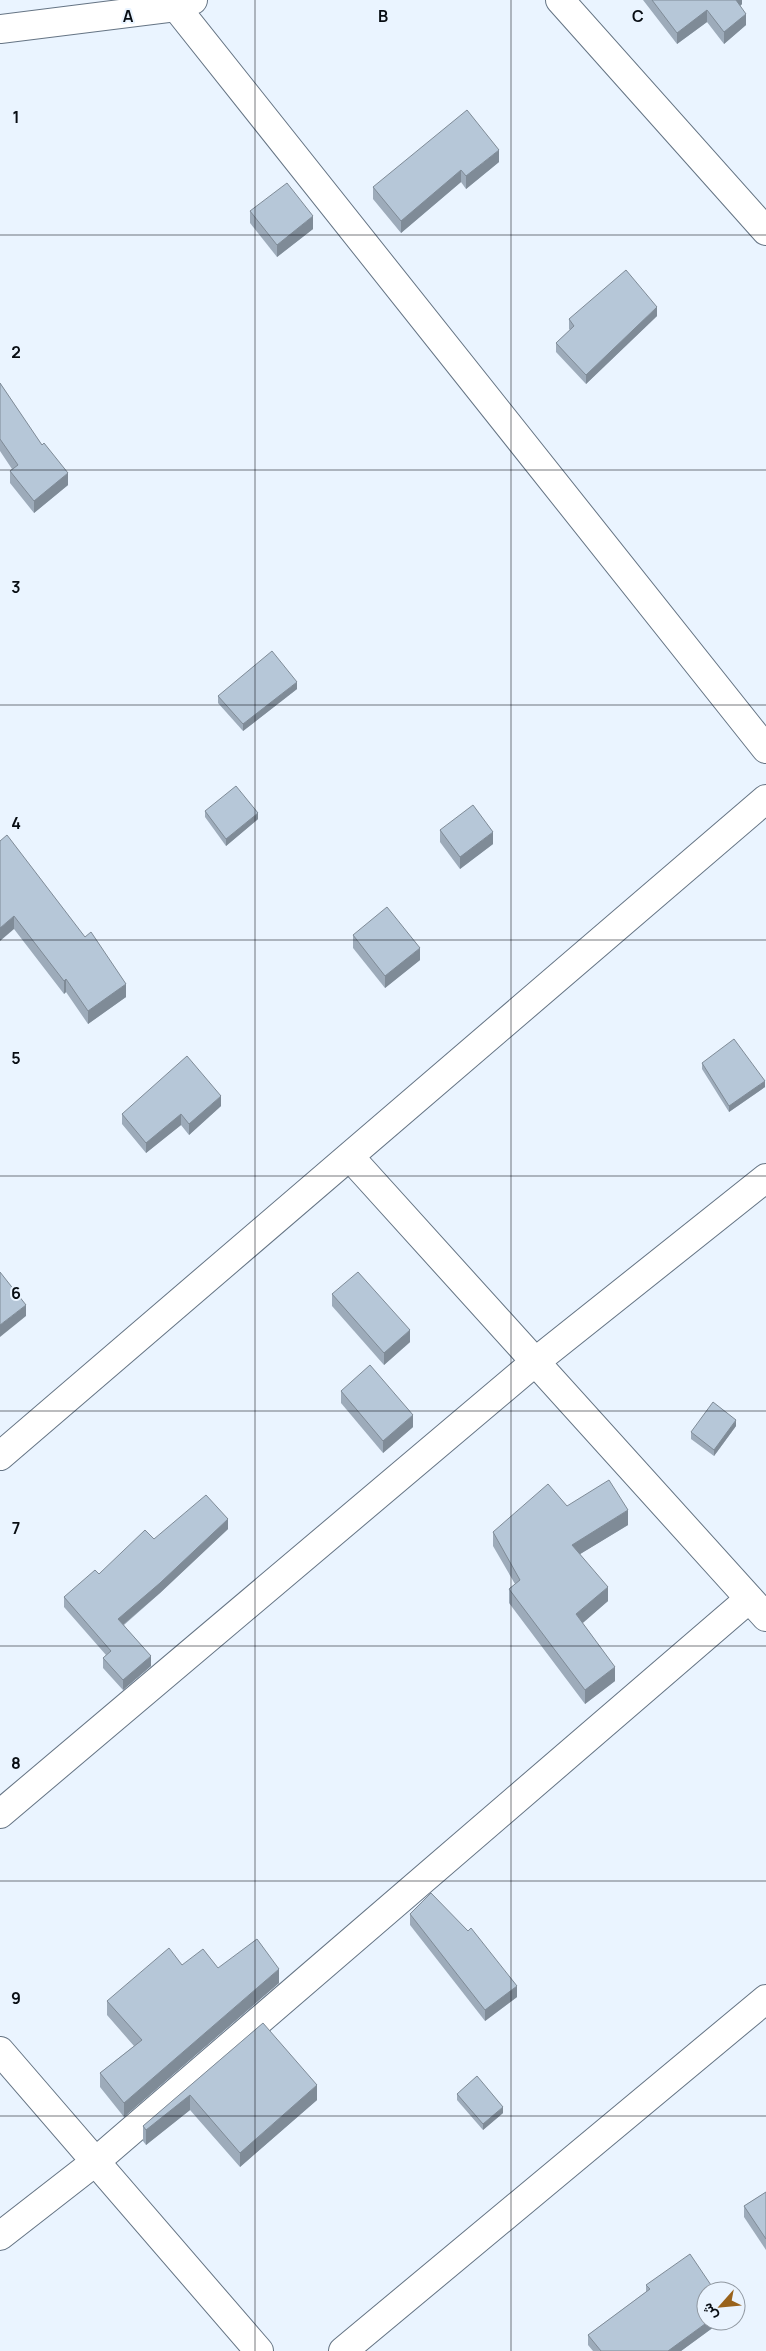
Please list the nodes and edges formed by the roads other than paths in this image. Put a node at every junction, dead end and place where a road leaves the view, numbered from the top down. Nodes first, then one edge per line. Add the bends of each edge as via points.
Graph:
1 (560, 0) edge
2 (184, 4) edge
3 (0, 29) edge
4 (766, 231) edge
5 (766, 749) edge
6 (766, 799) edge
7 (350, 1157) junction
8 (766, 1178) edge
9 (535, 1362) junction
10 (0, 1456) edge
11 (758, 1608) edge
12 (0, 1814) edge
13 (766, 1999) edge
14 (0, 2051) edge
15 (95, 2162) junction
16 (0, 2236) edge
17 (259, 2351) edge
18 (343, 2351) edge

1 - 4 street
2 - 3 street
2 - 5 street
6 - 7 street
7 - 9 street
7 - 10 street
8 - 9 street
9 - 11 street
9 - 12 street
11 - 15 street
13 - 18 street
14 - 15 street
15 - 16 street
15 - 17 street

